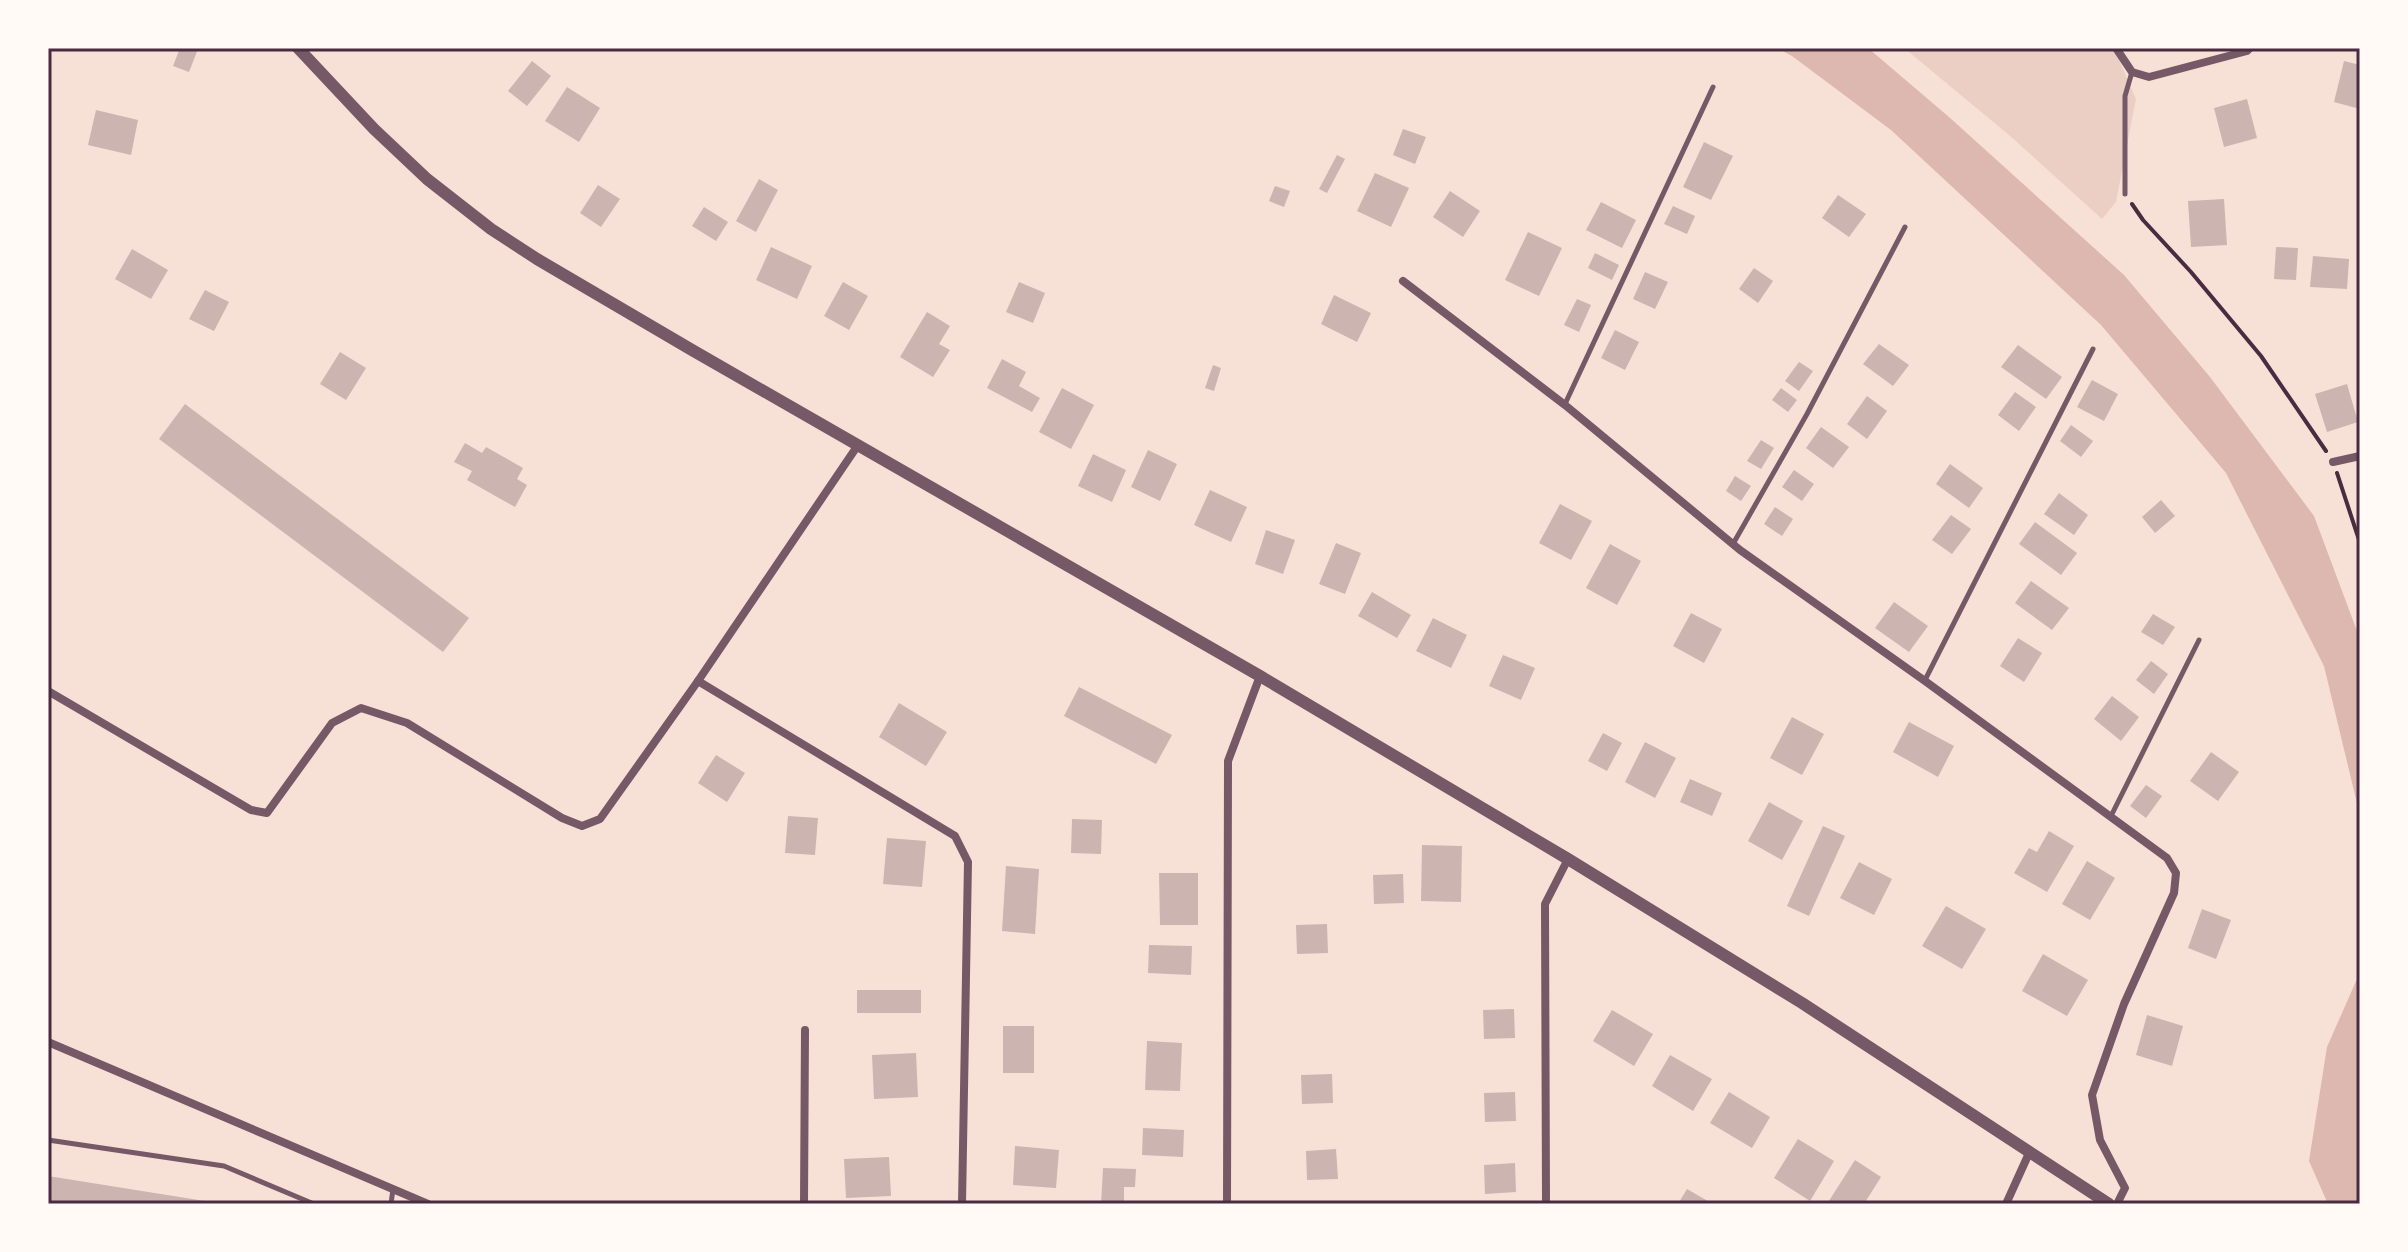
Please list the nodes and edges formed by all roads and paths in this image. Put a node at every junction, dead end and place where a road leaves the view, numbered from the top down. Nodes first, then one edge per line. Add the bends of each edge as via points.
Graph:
1 (298, 48) edge
2 (2116, 48) edge
3 (2250, 48) edge
4 (2132, 72) junction
5 (1713, 87) dead end
6 (2125, 194) joint
7 (1905, 227) dead end
8 (1403, 281) dead end
9 (2093, 349) dead end
10 (1565, 405) junction
11 (858, 445) junction
12 (2360, 456) edge
13 (2333, 462) junction
14 (2360, 543) edge
15 (1733, 544) junction
16 (2199, 640) dead end
17 (1260, 676) junction
18 (698, 681) junction
19 (1925, 681) junction
20 (48, 691) edge
21 (2111, 816) junction
22 (1568, 859) junction
23 (805, 1030) dead end
24 (48, 1042) edge
25 (48, 1140) edge
26 (2030, 1151) junction
27 (393, 1188) junction
28 (314, 1204) edge
29 (391, 1204) edge
30 (428, 1204) edge
31 (804, 1204) edge
32 (962, 1204) edge
33 (1227, 1204) edge
34 (1546, 1204) edge
35 (2006, 1204) edge
36 (2109, 1204) edge
37 (2117, 1204) edge

1 - 11 street via 395,149 491,229
2 - 4 street
3 - 4 street via 2149,77
4 - 6 lane via 2125,96
5 - 10 lane
6 - 13 path via 2261,356
7 - 15 lane
8 - 10 street
9 - 19 lane
10 - 15 street
11 - 17 street
11 - 18 street
12 - 13 street
13 - 14 path
15 - 19 street
16 - 21 lane
17 - 22 street
17 - 33 street via 1228,761
18 - 20 street via 600,819 582,826 407,723 361,708 332,723 267,813 251,810
18 - 32 street via 955,836 968,862
19 - 21 street
21 - 37 street via 2167,858 2176,873 2174,893 2124,1004 2092,1095 2100,1140 2125,1188
22 - 26 street
22 - 34 street via 1545,904
23 - 31 street
24 - 27 street
25 - 28 lane via 224,1166
26 - 35 street
26 - 36 street
27 - 29 lane
27 - 30 street

